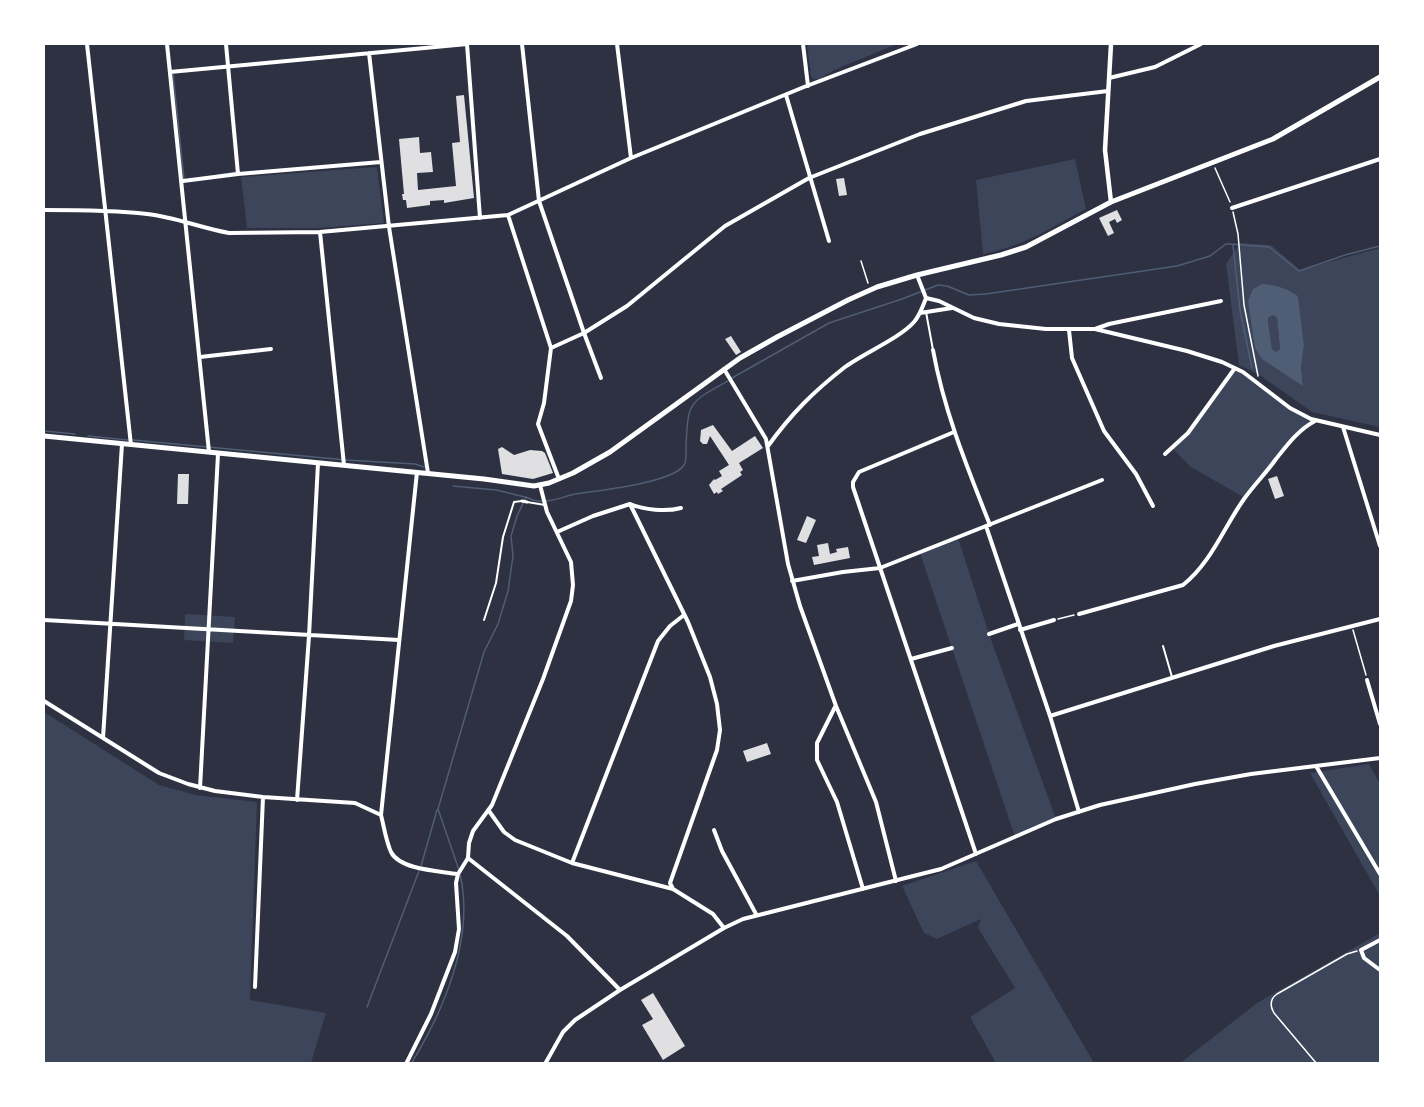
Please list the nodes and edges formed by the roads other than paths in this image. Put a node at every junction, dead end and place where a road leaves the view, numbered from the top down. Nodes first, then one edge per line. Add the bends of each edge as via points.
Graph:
1 (87, 44) edge
2 (167, 44) edge
3 (226, 44) edge
4 (466, 44) edge
5 (522, 44) edge
6 (616, 44) edge
7 (803, 44) edge
8 (917, 44) edge
9 (1111, 44) edge
10 (1201, 44) edge
11 (369, 53) junction
12 (229, 66) junction
13 (170, 72) junction
14 (1380, 77) edge
15 (1109, 78) junction
16 (808, 86) junction
17 (1108, 91) junction
18 (786, 95) junction
19 (631, 158) junction
20 (1380, 159) edge
21 (381, 162) junction
22 (238, 174) junction
23 (809, 178) junction
24 (183, 181) junction
25 (539, 201) junction
26 (1111, 202) junction
27 (1233, 208) road end
28 (44, 210) edge
29 (107, 212) junction
30 (508, 215) junction
31 (480, 218) junction
32 (186, 221) junction
33 (389, 227) junction
34 (320, 232) junction
35 (829, 241) dead end
36 (917, 275) junction
37 (925, 296) junction
38 (1221, 302) dead end
39 (954, 308) junction
40 (926, 312) junction
41 (920, 314) junction
42 (1069, 330) junction
43 (1095, 330) junction
44 (584, 333) junction
45 (550, 348) junction
46 (271, 349) dead end
47 (933, 350) joint
48 (200, 357) junction
49 (1235, 368) junction
50 (726, 372) junction
51 (601, 378) dead end
52 (1316, 421) junction
53 (1343, 426) junction
54 (954, 432) junction
55 (1380, 435) edge
56 (44, 436) edge
57 (131, 442) junction
58 (122, 444) junction
59 (768, 446) junction
60 (209, 450) junction
61 (218, 454) junction
62 (1165, 454) dead end
63 (344, 462) junction
64 (318, 463) junction
65 (417, 472) junction
66 (428, 473) junction
67 (559, 479) junction
68 (1102, 480) dead end
69 (540, 485) junction
70 (522, 501) joint
71 (528, 502) joint
72 (630, 504) junction
73 (545, 505) junction
74 (1153, 506) dead end
75 (681, 508) dead end
76 (988, 525) junction
77 (557, 532) junction
78 (1380, 546) edge
79 (880, 568) junction
80 (792, 581) junction
81 (1080, 614) road end
82 (684, 615) junction
83 (1380, 619) edge
84 (44, 620) edge
85 (484, 620) dead end
86 (1054, 620) road end
87 (109, 624) junction
88 (1018, 624) junction
89 (208, 630) junction
90 (1020, 630) junction
91 (989, 634) dead end
92 (309, 636) junction
93 (399, 640) junction
94 (1163, 646) dead end
95 (952, 648) dead end
96 (911, 659) junction
97 (1173, 678) junction
98 (1367, 680) road end
99 (44, 701) edge
100 (836, 706) junction
101 (1050, 716) junction
102 (1380, 724) edge
103 (103, 738) junction
104 (1380, 758) edge
105 (1316, 766) junction
106 (200, 788) junction
107 (263, 797) junction
108 (297, 800) junction
109 (489, 811) junction
110 (1079, 812) junction
111 (381, 815) junction
112 (714, 830) dead end
113 (976, 854) junction
114 (468, 858) junction
115 (572, 863) junction
116 (458, 874) junction
117 (1380, 874) edge
118 (896, 881) junction
119 (673, 889) junction
120 (863, 889) junction
121 (756, 914) junction
122 (724, 928) junction
123 (1380, 940) edge
124 (1380, 970) edge
125 (255, 987) dead end
126 (620, 990) junction
127 (406, 1064) edge
128 (545, 1064) edge

1 - 29 street
2 - 13 street
3 - 12 street
4 - 11 street
4 - 31 street
5 - 25 street
6 - 19 street
7 - 16 street
8 - 16 street
9 - 15 street
10 - 15 street via 1155,67
11 - 12 street
11 - 21 street
12 - 13 street
12 - 22 street
13 - 24 street
14 - 26 main road via 1274,139
15 - 17 street
16 - 18 street
17 - 23 street via 1026,101 920,134
17 - 26 street via 1105,150
18 - 19 street
18 - 23 street
19 - 25 street
20 - 27 street
21 - 22 street
21 - 33 street
22 - 24 street
23 - 35 street
23 - 44 street via 725,226 627,306
24 - 32 street
25 - 30 street
25 - 44 street
26 - 36 main road via 1026,247
28 - 29 street
29 - 32 street
29 - 57 street
30 - 31 street
30 - 45 street
31 - 33 street
32 - 34 street via 229,233
32 - 48 street
33 - 34 street
33 - 66 street
34 - 63 street
36 - 37 street
36 - 50 main road via 848,300 777,337
37 - 39 street
37 - 41 street
38 - 43 street via 1108,324
39 - 40 street
39 - 42 street via 999,324
40 - 41 street
40 - 47 lane
41 - 59 street via 910,327 848,365 811,394
42 - 43 street
42 - 74 street via 1072,358 1089,399 1107,436 1136,474
43 - 49 street via 1187,351
44 - 45 street
44 - 51 street
45 - 67 street via 538,424
46 - 48 street
47 - 54 street
48 - 60 street
49 - 52 street via 1290,408
49 - 62 street via 1188,433
50 - 59 street
50 - 67 main road via 610,452
52 - 53 street
52 - 81 street via 1296,434 1184,585
53 - 55 street
53 - 78 street
54 - 76 street
54 - 79 street via 855,476 853,487
56 - 58 main road
57 - 58 main road
57 - 60 main road
58 - 87 street
59 - 80 street
60 - 61 main road
61 - 64 main road
61 - 89 street
63 - 64 main road
63 - 65 main road
64 - 92 street
65 - 66 main road
65 - 93 street
66 - 69 main road
67 - 69 main road
68 - 76 street
69 - 73 street
70 - 71 street
70 - 85 lane via 514,502 507,518 496,583
71 - 73 lane
72 - 75 street via 668,511
72 - 77 street
72 - 82 street
73 - 77 street
76 - 79 street
76 - 88 street
77 - 109 street via 571,562 570,601
79 - 80 street
79 - 96 street
80 - 100 street
82 - 115 street via 658,641
82 - 119 street via 710,677 720,730 717,750 670,884
83 - 97 street via 1274,646
84 - 87 street
86 - 90 street
87 - 89 street
87 - 103 street
88 - 90 street
88 - 91 street
89 - 92 street
89 - 106 street
90 - 101 street
92 - 93 street
92 - 108 street
93 - 111 street
94 - 97 lane
95 - 96 street
96 - 113 street
97 - 101 street
98 - 102 street
99 - 103 street
100 - 118 street via 878,809
100 - 120 street via 817,743 817,760 837,802
101 - 110 street
103 - 106 street via 159,773
104 - 105 street
105 - 110 street via 1196,784
105 - 117 street
106 - 107 street
107 - 108 street
107 - 125 street
108 - 111 street via 355,803
109 - 114 street via 473,831
109 - 115 street via 509,837
110 - 113 street
111 - 116 street via 391,852 401,862
112 - 121 street
113 - 118 street via 941,869
114 - 116 street
114 - 126 street via 567,936
115 - 119 street
116 - 127 street via 459,929 455,952
118 - 120 street
119 - 122 street via 713,914
120 - 121 street
121 - 122 street
122 - 126 street
123 - 124 street via 1361,950 1364,958
126 - 128 street via 569,1025

